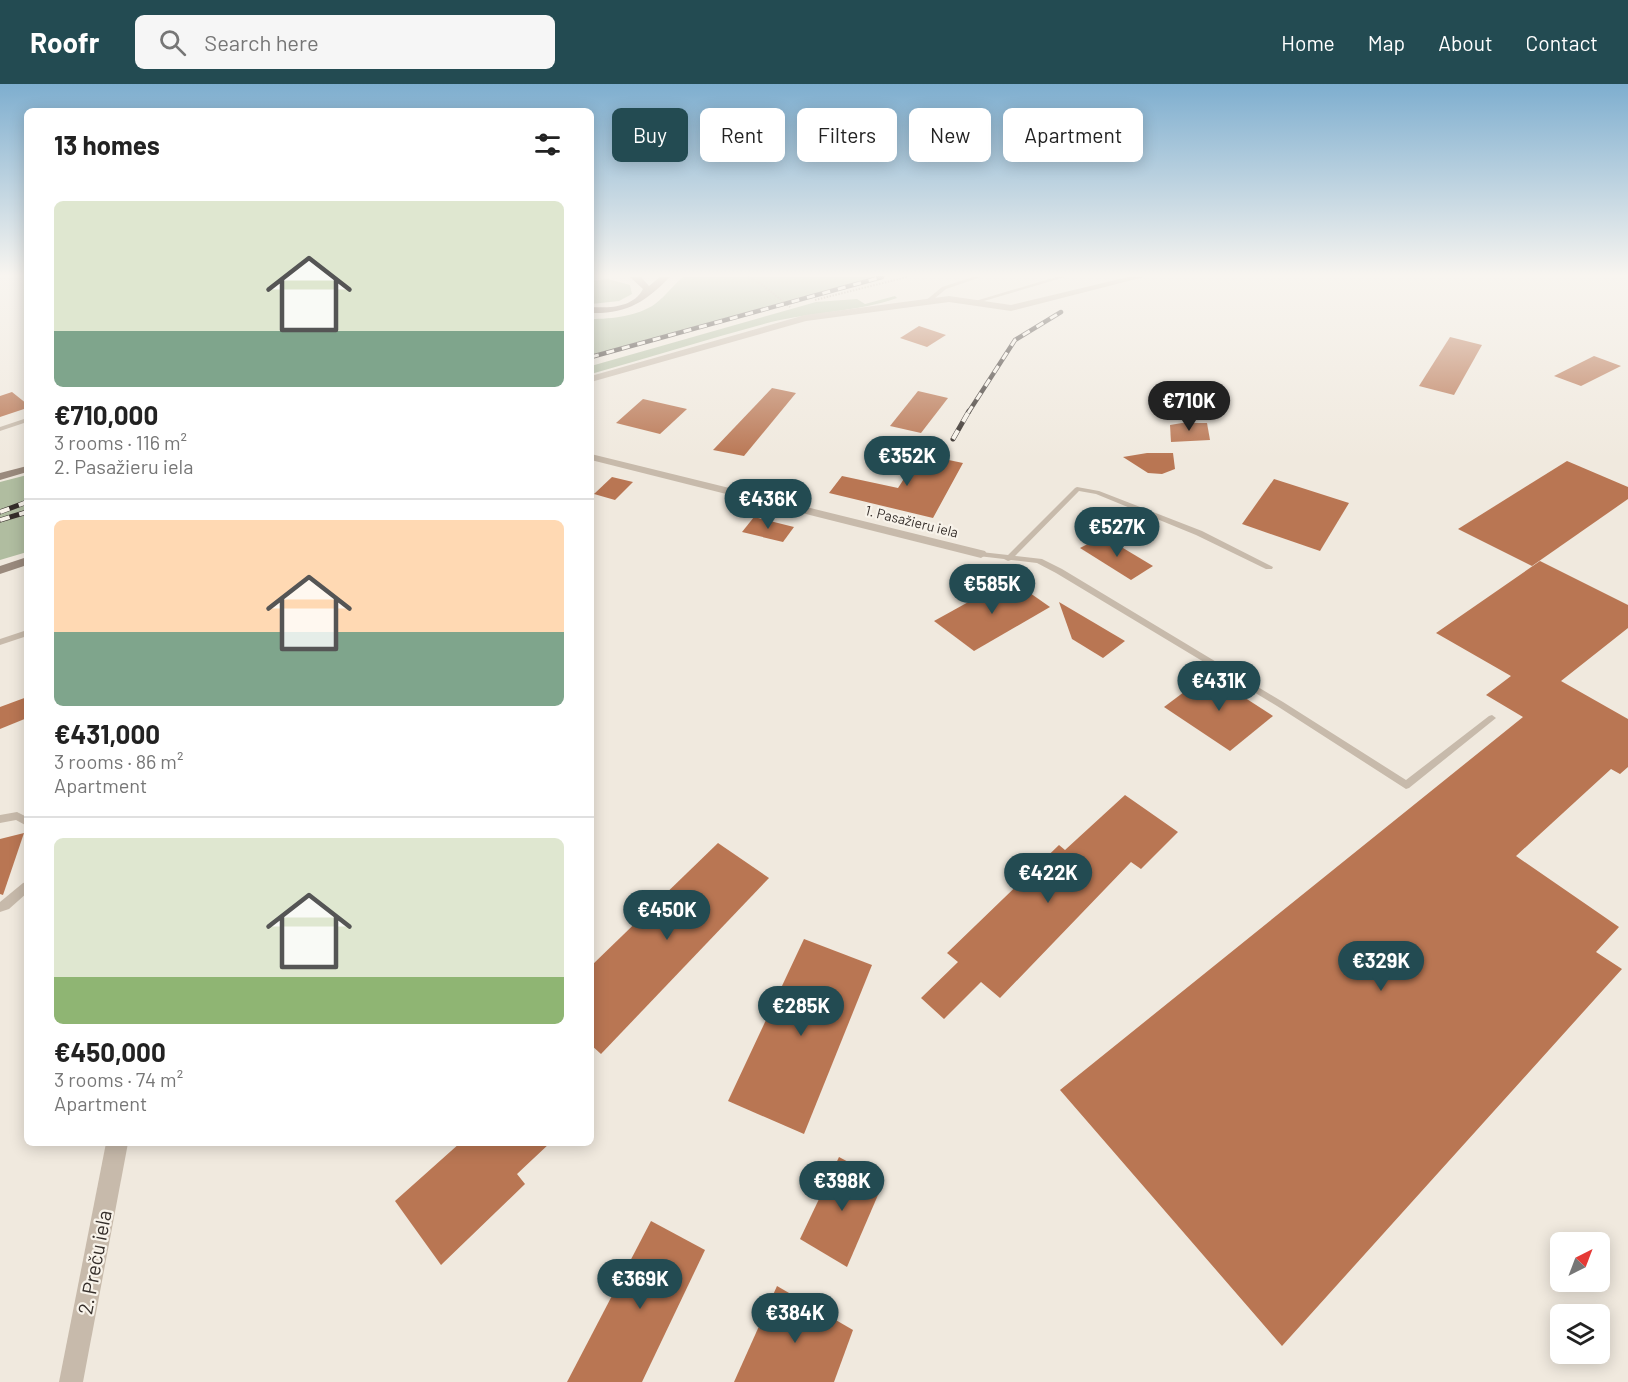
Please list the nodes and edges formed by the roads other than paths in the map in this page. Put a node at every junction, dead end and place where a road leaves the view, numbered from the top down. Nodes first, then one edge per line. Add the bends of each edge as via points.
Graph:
1 (736, 338) edge
2 (594, 378) edge
3 (24, 421) edge
4 (0, 429) edge
5 (594, 458) edge
6 (24, 471) edge
7 (0, 477) edge
8 (981, 554) joint
9 (1008, 559) junction
10 (24, 562) edge
11 (1269, 567) dead end
12 (0, 570) edge
13 (24, 634) edge
14 (0, 642) edge
15 (1492, 718) dead end
16 (0, 819) edge
17 (24, 820) edge
18 (24, 889) edge
19 (0, 907) edge
20 (116, 1146) edge
21 (71, 1382) edge

1 - 2 street
3 - 4 lane
5 - 8 street, 1. Pasažieru iela
6 - 7 street
8 - 9 lane
9 - 11 lane via 1077,489 1097,492 1189,529
9 - 15 lane via 1040,561 1059,571 1406,785
10 - 12 street
13 - 14 lane
16 - 17 lane via 17,816
18 - 19 lane
20 - 21 street, 2. Preču iela

